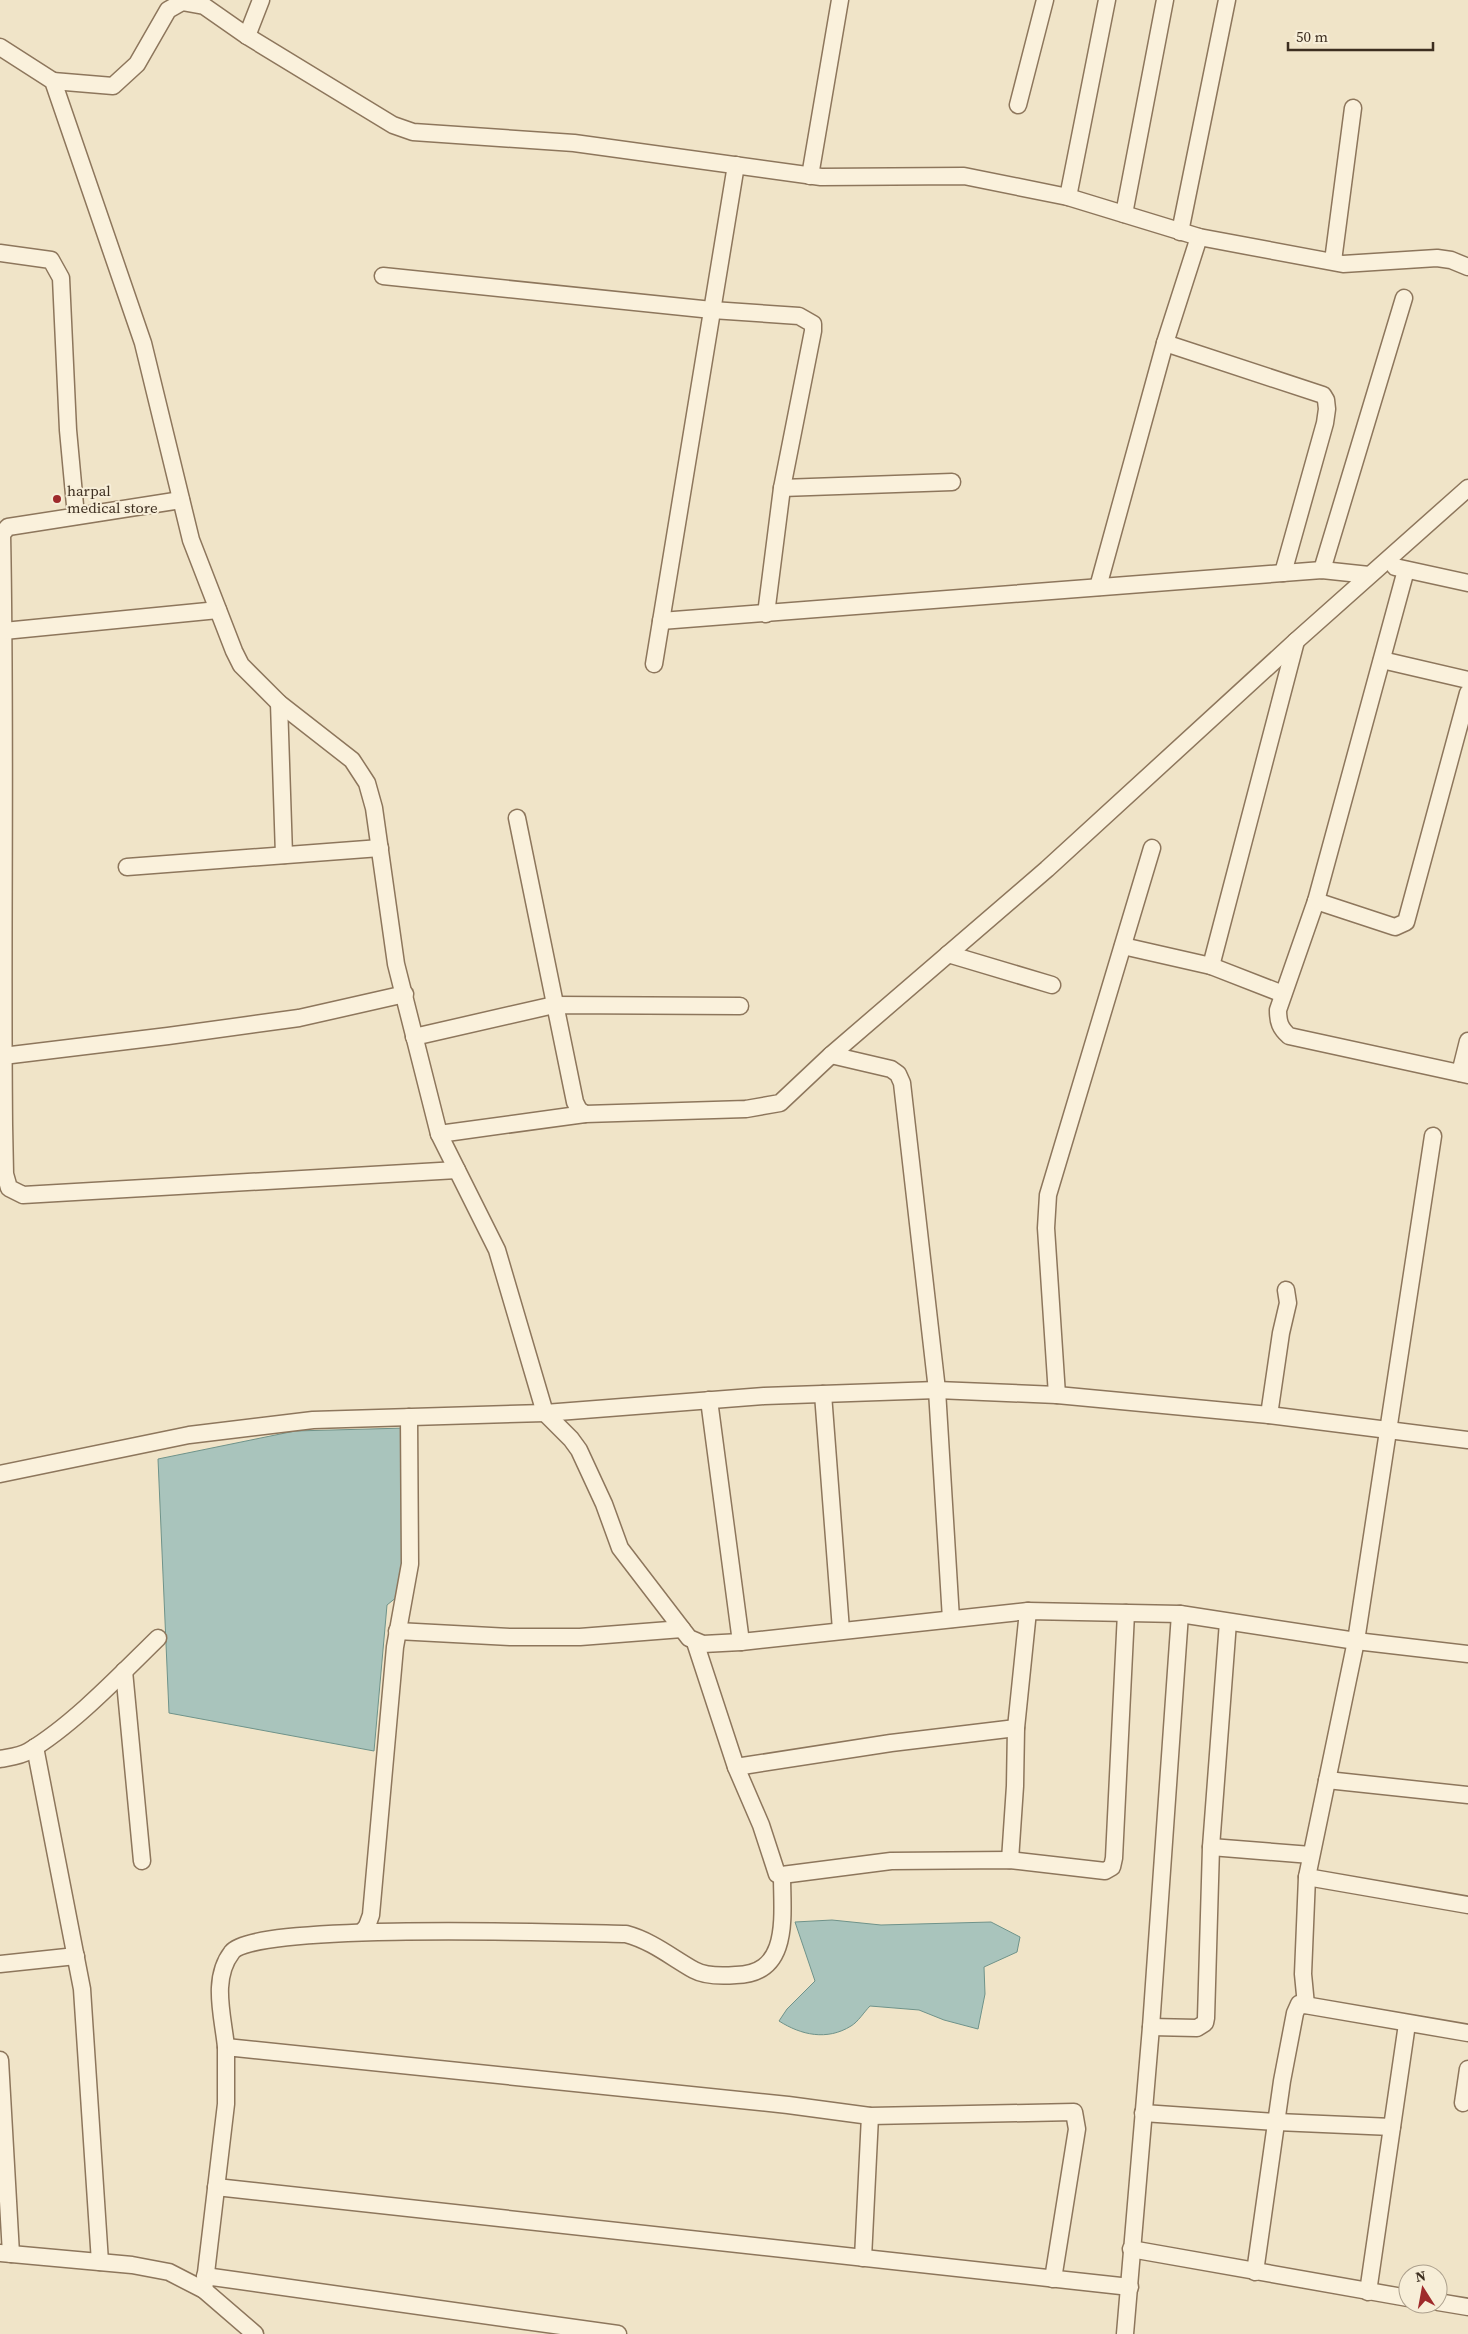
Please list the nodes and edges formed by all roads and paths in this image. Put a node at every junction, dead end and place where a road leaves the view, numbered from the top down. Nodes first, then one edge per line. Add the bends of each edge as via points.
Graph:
1 (261, 0) edge
2 (840, 0) edge
3 (1045, 0) edge
4 (1106, 0) edge
5 (1165, 0) edge
6 (1227, 0) edge
7 (247, 36) junction
8 (0, 47) edge
9 (53, 82) junction
10 (1018, 105) dead end
11 (1353, 108) dead end
12 (736, 165) junction
13 (810, 176) junction
14 (1068, 197) junction
15 (1124, 214) junction
16 (1180, 232) junction
17 (1199, 237) junction
18 (0, 253) edge
19 (1332, 261) junction
20 (1468, 267) edge
21 (383, 276) dead end
22 (1404, 298) dead end
23 (712, 310) junction
24 (1165, 343) junction
25 (952, 482) dead end
26 (782, 488) junction
27 (1468, 488) edge
28 (181, 500) junction
29 (76, 516) junction
30 (1375, 569) junction
31 (1322, 570) junction
32 (1406, 570) junction
33 (1283, 573) junction
34 (1468, 583) edge
35 (1098, 587) junction
36 (218, 610) junction
37 (766, 614) junction
38 (661, 621) junction
39 (4, 630) junction
40 (1296, 641) junction
41 (1382, 660) junction
42 (654, 664) dead end
43 (1468, 680) edge
44 (1468, 693) edge
45 (278, 703) junction
46 (1, 806) edge
47 (516, 818) dead end
48 (380, 848) junction
49 (1152, 848) dead end
50 (284, 855) junction
51 (127, 867) dead end
52 (1316, 901) junction
53 (1123, 946) junction
54 (948, 954) junction
55 (1211, 966) junction
56 (1052, 986) dead end
57 (405, 994) junction
58 (1283, 994) junction
59 (554, 1005) junction
60 (740, 1006) dead end
61 (414, 1037) junction
62 (1468, 1041) edge
63 (831, 1055) junction
64 (3, 1056) junction
65 (1464, 1074) edge
66 (585, 1114) junction
67 (439, 1134) junction
68 (1433, 1136) dead end
69 (456, 1170) junction
70 (1286, 1290) dead end
71 (937, 1390) junction
72 (823, 1394) junction
73 (1057, 1395) junction
74 (709, 1400) junction
75 (545, 1413) junction
76 (1269, 1415) junction
77 (410, 1417) junction
78 (1387, 1430) junction
79 (1468, 1440) edge
80 (0, 1474) edge
81 (1028, 1611) junction
82 (1126, 1614) junction
83 (1180, 1614) junction
84 (951, 1619) junction
85 (1228, 1622) junction
86 (682, 1629) junction
87 (841, 1630) junction
88 (397, 1631) junction
89 (158, 1638) dead end
90 (1356, 1641) junction
91 (696, 1642) junction
92 (741, 1642) junction
93 (1468, 1654) edge
94 (124, 1671) junction
95 (1016, 1728) junction
96 (35, 1746) junction
97 (0, 1759) edge
98 (736, 1767) junction
99 (1327, 1780) junction
100 (1468, 1795) edge
101 (1211, 1847) junction
102 (1311, 1855) junction
103 (1010, 1860) junction
104 (142, 1861) dead end
105 (782, 1875) junction
106 (1307, 1877) junction
107 (1468, 1905) edge
108 (362, 1932) junction
109 (76, 1956) junction
110 (0, 1964) edge
111 (1306, 2005) junction
112 (1407, 2024) junction
113 (1151, 2027) junction
114 (1468, 2033) edge
115 (226, 2047) junction
116 (0, 2060) edge
117 (1468, 2069) edge
118 (1463, 2104) dead end
119 (1143, 2113) junction
120 (870, 2116) junction
121 (1277, 2122) junction
122 (1392, 2126) junction
123 (216, 2187) junction
124 (1131, 2249) junction
125 (5, 2254) edge
126 (863, 2258) junction
127 (100, 2262) junction
128 (1255, 2272) junction
129 (1053, 2280) junction
130 (205, 2283) junction
131 (1130, 2287) junction
132 (1368, 2292) junction
133 (1398, 2296) edge
134 (1448, 2304) edge
135 (1468, 2307) edge
136 (532, 2328) edge
137 (255, 2334) edge
138 (618, 2334) edge
139 (1125, 2334) edge

1 - 7 street
2 - 13 street
3 - 10 street
4 - 14 street
5 - 15 street
6 - 16 street
7 - 9 street via 204,6 182,2 168,10 136,64 113,86
7 - 12 street via 393,125 413,132 574,142
8 - 9 street
9 - 28 street via 143,343
11 - 19 street
12 - 13 street
12 - 23 street
13 - 14 street via 964,176
14 - 15 street
15 - 16 street
16 - 17 street
17 - 19 street
17 - 24 street
18 - 29 street via 51,260 61,278 68,430
19 - 20 street via 1361,265 1437,258
21 - 23 street
22 - 31 street
23 - 26 street via 799,316 813,324
23 - 38 street
24 - 33 street via 1322,395 1326,400 1325,423
24 - 35 street
25 - 26 street
26 - 37 street
27 - 30 street
28 - 29 street
28 - 36 street via 190,540
29 - 39 street via 4,529
30 - 31 street
30 - 32 street
30 - 40 street
31 - 33 street
32 - 34 street
32 - 41 street
33 - 35 street
35 - 37 street
36 - 39 street
36 - 45 street via 241,665
37 - 38 street
38 - 42 street
39 - 46 street
40 - 54 street via 1047,869
40 - 55 street
41 - 43 street
41 - 52 street
44 - 52 street via 1406,922 1395,927
45 - 48 street via 352,760 367,783
45 - 50 street
46 - 64 street
47 - 59 street
48 - 50 street
48 - 57 street via 396,964
49 - 53 street
50 - 51 street
52 - 58 street
53 - 55 street
53 - 73 street via 1048,1195 1046,1228
54 - 56 street
54 - 63 street
55 - 58 street
57 - 61 street
57 - 64 street via 299,1018
58 - 65 street via 1278,1020 1281,1029 1289,1036
59 - 60 street
59 - 61 street
59 - 66 street via 575,1102
61 - 67 street
62 - 65 street
63 - 66 street via 786,1098 773,1106
63 - 71 street via 891,1069 902,1083
64 - 69 street via 4,1174 9,1188 23,1195
66 - 67 street
67 - 69 street
68 - 78 street
69 - 75 street via 497,1250
70 - 76 street via 1288,1303
71 - 72 street
71 - 73 street
71 - 84 street
72 - 74 street
72 - 87 street
73 - 76 street
74 - 75 street
74 - 92 street
75 - 77 street
75 - 86 street via 579,1450 620,1548
76 - 78 street
77 - 80 street via 313,1420 189,1435
77 - 88 street via 410,1564
78 - 79 street
78 - 90 street
81 - 82 street
81 - 84 street
81 - 95 street
82 - 83 street
82 - 103 street via 1112,1867 1105,1871
83 - 85 street
83 - 113 street
84 - 87 street
85 - 90 street
85 - 101 street
86 - 88 street via 580,1637
86 - 91 street
87 - 92 street
88 - 108 street via 371,1915
89 - 94 street
90 - 93 street
90 - 99 street
91 - 92 street
91 - 98 street
94 - 96 street
94 - 104 street
95 - 98 street
95 - 103 street
96 - 97 street via 22,1754
96 - 109 street
98 - 105 street via 761,1825 774,1869
99 - 100 street
99 - 102 street
101 - 102 street
101 - 113 street via 1205,2023 1197,2028
102 - 106 street
103 - 105 street via 892,1861
105 - 108 street via 782,1917 777,1953 759,1971 744,1975 696,1971 657,1946 626,1934
106 - 107 street
106 - 111 street via 1303,1974
108 - 115 street via 282,1937 233,1950 220,1974
109 - 110 street
109 - 127 street via 85,2015
111 - 112 street
111 - 121 street via 1299,2004 1295,2013
112 - 114 street
112 - 122 street
113 - 119 street
115 - 120 street
115 - 123 street via 226,2104
116 - 125 street
117 - 118 street
119 - 121 street
119 - 124 street
120 - 126 street
120 - 129 street via 1074,2112 1077,2129
121 - 122 street
121 - 128 street
122 - 132 street
123 - 126 street
123 - 130 street
124 - 128 street
124 - 131 street
125 - 127 street
126 - 129 street
127 - 130 street via 169,2272
128 - 132 street
129 - 131 street
130 - 136 street
130 - 137 street
131 - 139 street
132 - 133 street
134 - 135 street
136 - 138 street

